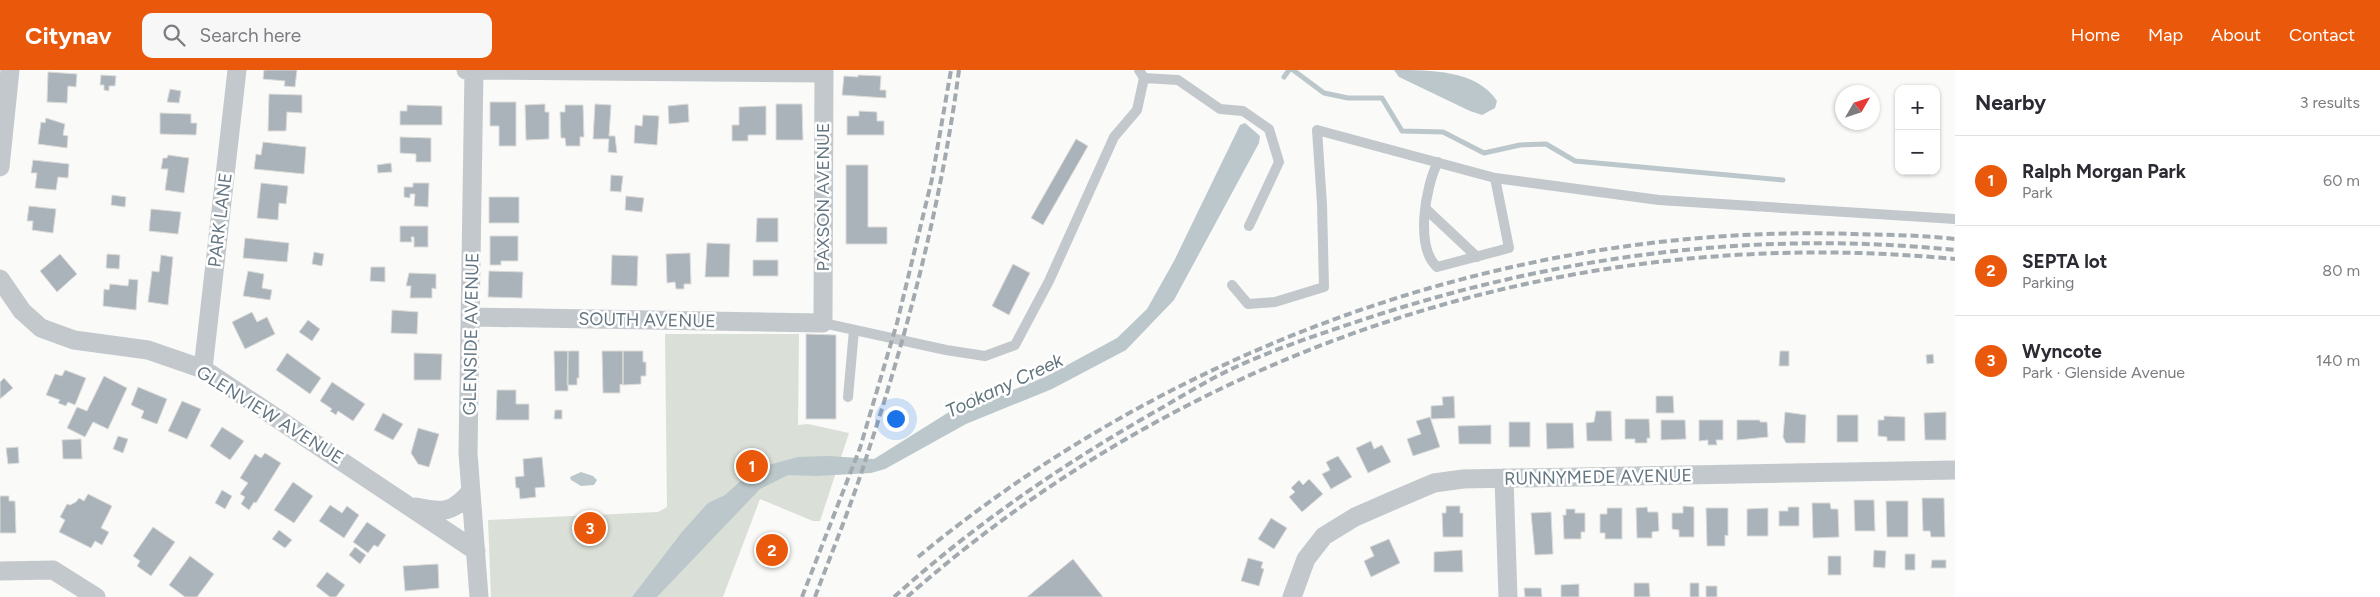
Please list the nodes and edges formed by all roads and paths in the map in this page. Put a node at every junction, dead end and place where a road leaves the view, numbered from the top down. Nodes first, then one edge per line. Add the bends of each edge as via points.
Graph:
1 (10, 70) edge
2 (237, 70) edge
3 (472, 70) edge
4 (824, 72) edge
5 (1141, 74) edge
6 (1438, 162) junction
7 (0, 167) edge
8 (1495, 178) junction
9 (1427, 210) junction
10 (1955, 219) edge
11 (1249, 226) dead end
12 (1477, 256) junction
13 (0, 279) edge
14 (1232, 284) dead end
15 (472, 317) junction
16 (823, 323) junction
17 (854, 330) junction
18 (203, 369) junction
19 (848, 397) dead end
20 (1955, 470) edge
21 (1504, 478) junction
22 (471, 491) junction
23 (408, 505) junction
24 (476, 551) junction
25 (0, 570) edge
26 (96, 597) edge
27 (479, 597) edge
28 (1292, 597) edge
29 (1508, 597) edge

1 - 7 street
2 - 18 street, PARK LANE
3 - 4 street
3 - 15 street, GLENSIDE AVENUE
4 - 16 street, PAXSON AVENUE
5 - 11 lane via 1178,80 1220,109 1243,111 1269,128 1279,162
5 - 17 lane via 1137,110 1114,137 1049,281 1015,345 985,356
6 - 8 lane
6 - 9 lane via 1430,178
6 - 14 lane via 1317,130 1324,286 1275,302 1248,304
8 - 10 lane via 1659,200
8 - 12 lane via 1508,248
9 - 12 lane
9 - 12 lane via 1424,241 1433,264 1437,267
13 - 18 street, GLENVIEW AVENUE via 22,311 41,328 74,340 148,350
15 - 16 street, SOUTH AVENUE
15 - 22 street, GLENSIDE AVENUE via 468,453
16 - 17 lane
17 - 19 lane
18 - 23 street, GLENVIEW AVENUE
20 - 21 street, RUNNYMEDE AVENUE
21 - 28 street, RUNNYMEDE AVENUE via 1434,484 1355,517 1324,536 1306,559
21 - 29 street
22 - 23 street, GLENVIEW AVENUE via 462,503 439,512
22 - 24 street, GLENSIDE AVENUE
23 - 24 street, GLENVIEW AVENUE
24 - 27 street, GLENSIDE AVENUE
25 - 26 street via 53,570

